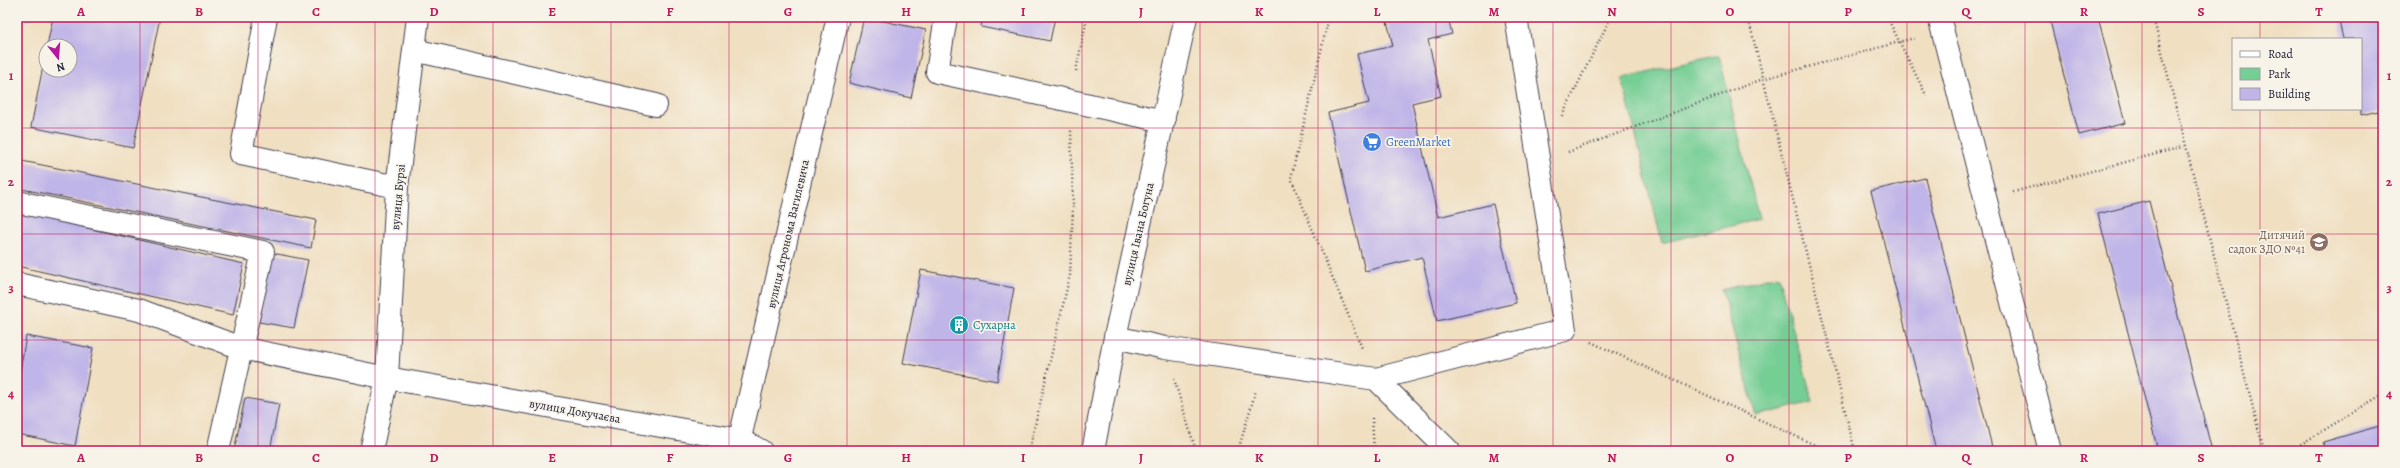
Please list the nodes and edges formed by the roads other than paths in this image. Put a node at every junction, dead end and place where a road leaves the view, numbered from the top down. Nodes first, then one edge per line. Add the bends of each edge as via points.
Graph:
1 (266, 17) edge
2 (418, 17) edge
3 (838, 17) edge
4 (946, 17) edge
5 (1186, 17) edge
6 (1516, 17) edge
7 (1941, 24) edge
8 (414, 50) junction
9 (656, 105) dead end
10 (1164, 121) junction
11 (397, 188) junction
12 (17, 202) edge
13 (17, 284) edge
14 (1115, 338) junction
15 (241, 348) junction
16 (387, 378) junction
17 (1376, 379) junction
18 (739, 446) edge
19 (218, 451) edge
20 (371, 451) edge
21 (761, 451) edge
22 (1093, 451) edge
23 (1449, 451) edge
24 (2050, 451) edge

1 - 11 street via 241,154
2 - 8 street, вулиця Бурзі
3 - 18 street, вулиця Агронома Вагилевича
4 - 10 street via 937,72
5 - 10 street, вулиця Івана Богуна
6 - 17 street via 1565,330
7 - 24 street
8 - 9 street
8 - 11 street, вулиця Бурзі
10 - 14 street, вулиця Івана Богуна
11 - 16 street, вулиця Бурзі
12 - 15 street via 263,252
13 - 15 street, вулиця Докучаєва via 139,310
14 - 17 street via 1165,348
14 - 22 street, вулиця Івана Богуна
15 - 16 street, вулиця Докучаєва
15 - 19 street
16 - 18 street, вулиця Докучаєва
16 - 20 street, вулиця Бурзі
17 - 23 street
18 - 21 street, вулиця Докучаєва

